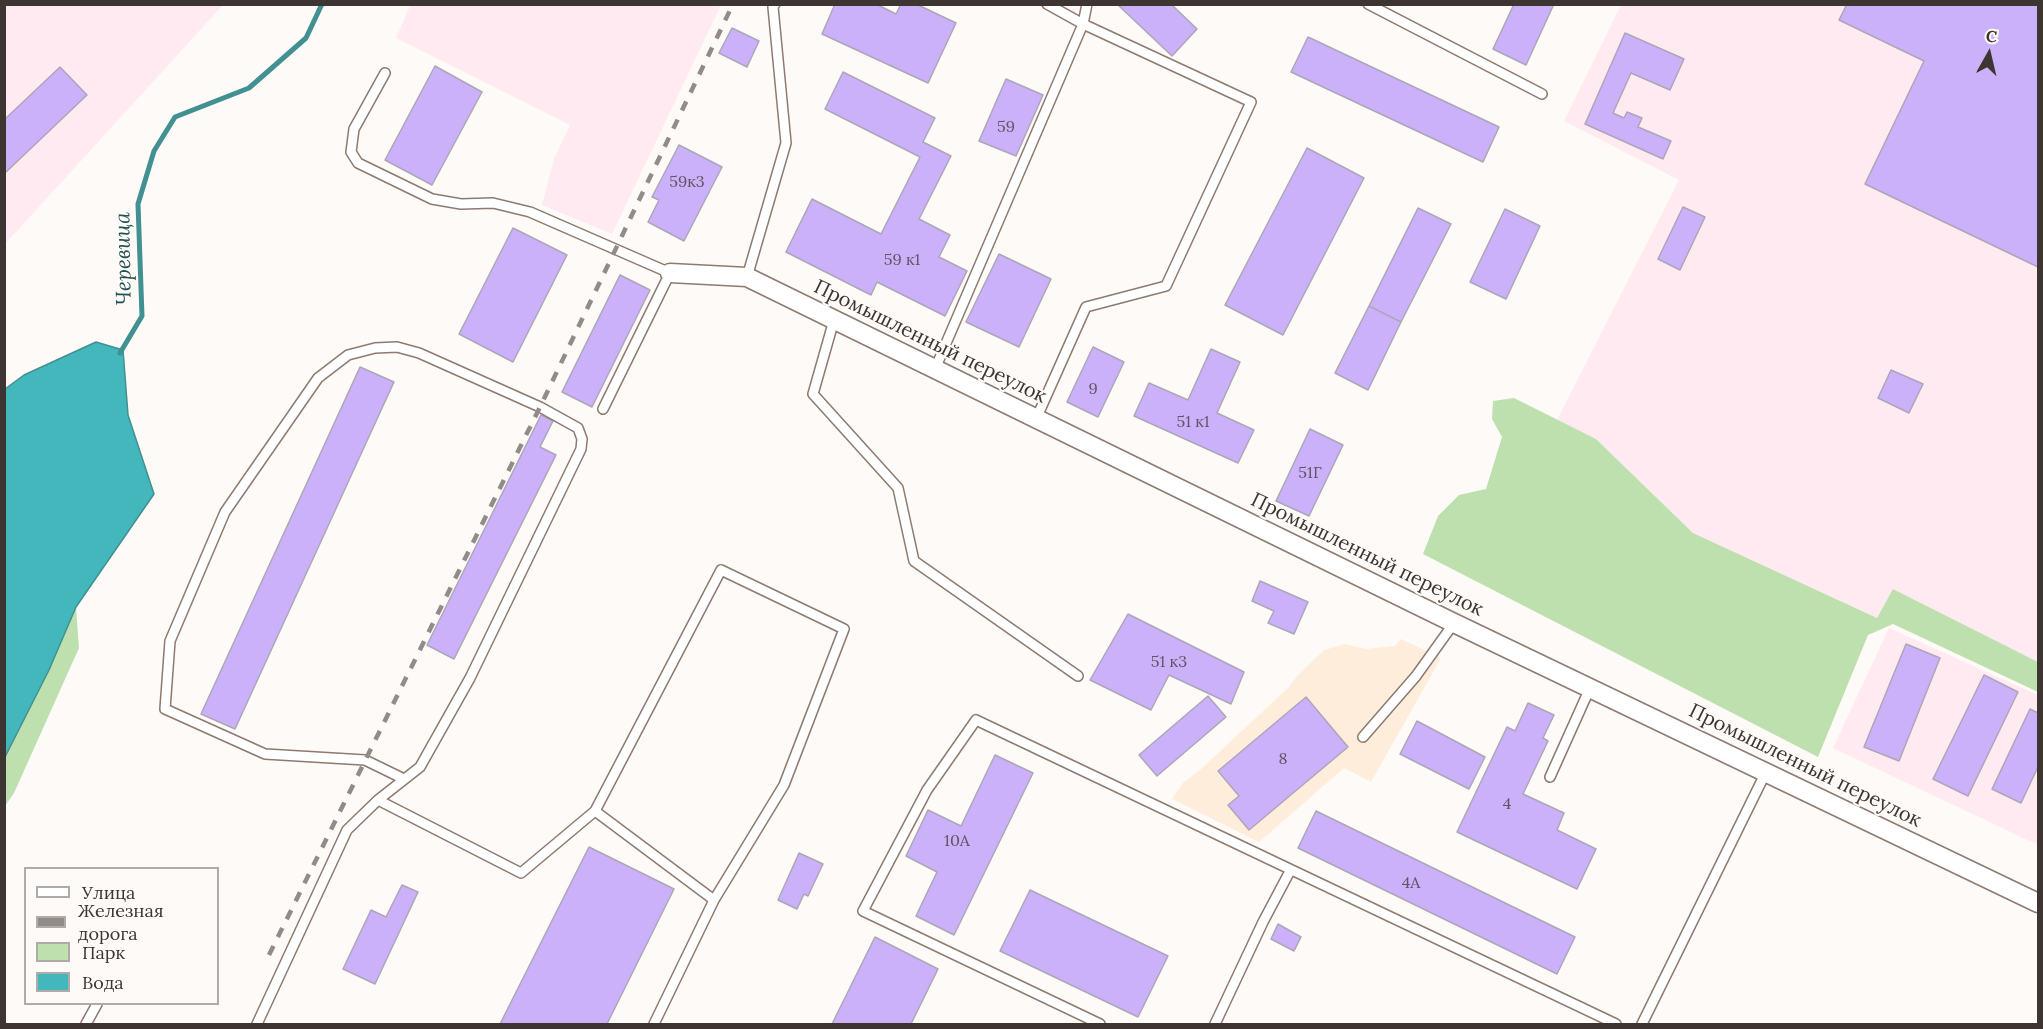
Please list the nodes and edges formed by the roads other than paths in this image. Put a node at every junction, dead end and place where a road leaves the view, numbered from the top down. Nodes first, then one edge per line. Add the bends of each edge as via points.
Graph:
1 (776, 4) edge
2 (1047, 4) edge
3 (1087, 4) edge
4 (1368, 4) edge
5 (1083, 24) junction
6 (385, 73) dead end
7 (1542, 94) dead end
8 (670, 273) junction
9 (747, 277) junction
10 (834, 320) junction
11 (935, 369) junction
12 (603, 409) dead end
13 (1036, 419) junction
14 (1454, 623) junction
15 (1078, 676) dead end
16 (1590, 688) junction
17 (1363, 737) dead end
18 (1766, 772) junction
19 (1550, 777) dead end
20 (404, 779) junction
21 (378, 800) junction
22 (595, 811) junction
23 (1290, 871) junction
24 (714, 900) junction
25 (2038, 903) edge
26 (96, 1005) edge
27 (86, 1024) edge
28 (257, 1024) edge
29 (654, 1024) edge
30 (1100, 1024) edge
31 (1215, 1024) edge
32 (1616, 1024) edge
33 (1642, 1024) edge

1 - 9 lane via 772,8 786,142
2 - 5 lane
3 - 5 lane
4 - 7 lane
5 - 11 lane
5 - 13 lane via 1251,102 1166,286 1086,307
6 - 8 lane via 354,129 351,152 358,163 432,199 461,204 493,203 530,212
8 - 9 street, Промышленный переулок
8 - 12 lane
9 - 10 street, Промышленный переулок
10 - 11 street, Промышленный переулок
10 - 15 lane via 813,394 898,488 914,561
11 - 13 street, Промышленный переулок
13 - 14 street, Промышленный переулок
14 - 16 street, Промышленный переулок
14 - 17 lane via 1416,676
16 - 18 street, Промышленный переулок
16 - 19 lane
18 - 25 street, Промышленный переулок
18 - 33 lane
20 - 20 lane via 420,767 470,678 581,449 582,439 578,428 540,407 397,347 348,355 318,378 225,512 170,641 165,709 265,754 365,760
20 - 21 lane
21 - 22 lane via 521,873
21 - 28 lane via 347,830
22 - 24 lane
22 - 24 lane via 721,570 843,629 784,785
23 - 30 lane via 976,720 927,790 863,911
23 - 31 lane
23 - 32 lane
24 - 29 lane
26 - 27 lane

